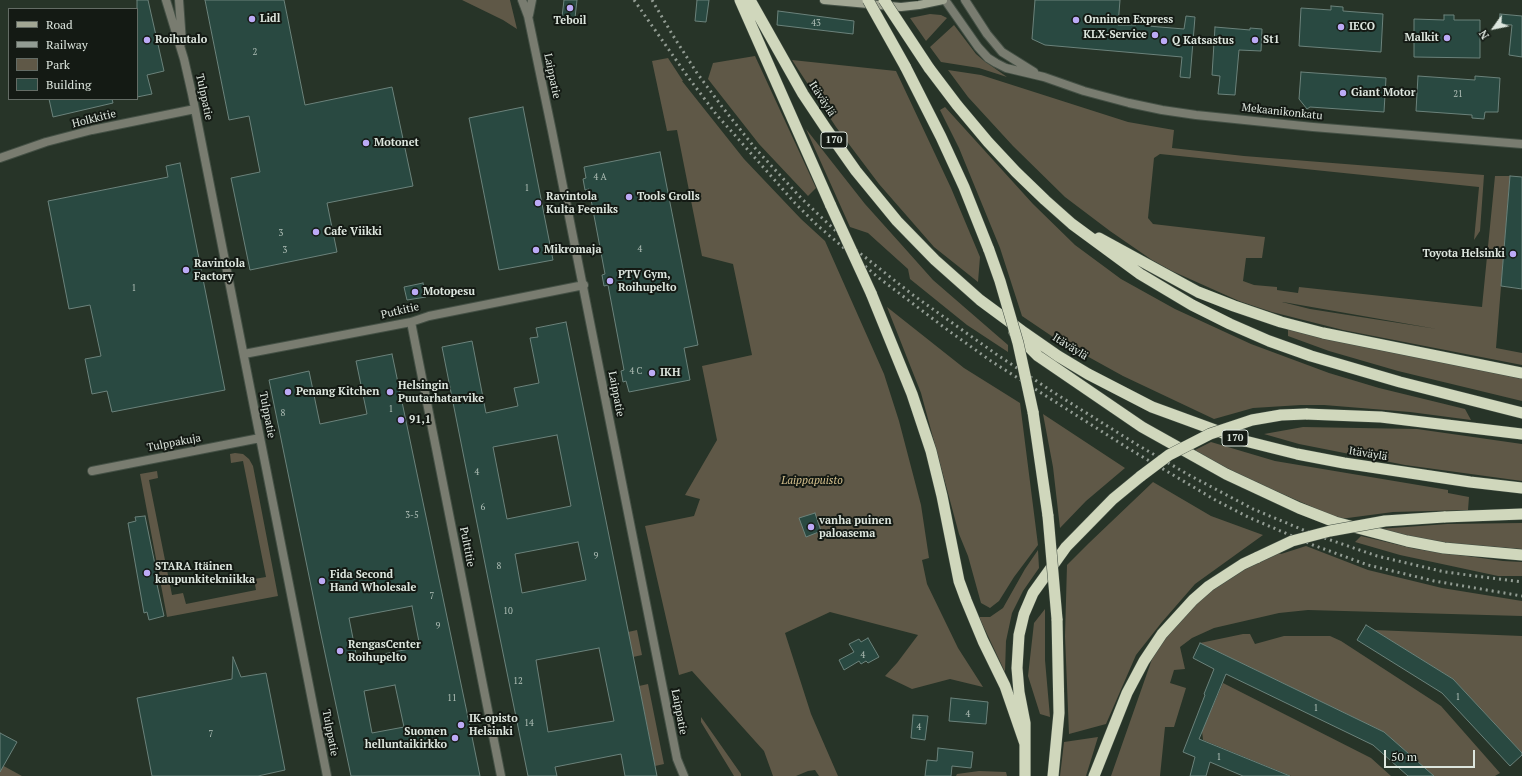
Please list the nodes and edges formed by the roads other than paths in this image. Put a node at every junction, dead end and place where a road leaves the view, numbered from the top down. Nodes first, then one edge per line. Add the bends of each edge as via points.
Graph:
1 (166, 0) edge
2 (179, 0) edge
3 (522, 0) edge
4 (532, 0) edge
5 (740, 0) edge
6 (750, 0) edge
7 (824, 0) edge
8 (868, 0) edge
9 (884, 0) edge
10 (944, 0) edge
11 (965, 0) edge
12 (528, 16) junction
13 (184, 59) junction
14 (1044, 77) junction
15 (195, 109) junction
16 (1522, 144) edge
17 (0, 158) edge
18 (1072, 224) junction
19 (584, 284) junction
20 (980, 300) junction
21 (411, 322) junction
22 (244, 354) junction
23 (1522, 373) edge
24 (1522, 413) edge
25 (1522, 434) edge
26 (260, 438) junction
27 (92, 471) dead end
28 (1522, 488) edge
29 (1522, 514) edge
30 (1522, 555) edge
31 (1024, 744) junction
32 (327, 776) edge
33 (501, 776) edge
34 (684, 776) edge
35 (1025, 776) edge
36 (1053, 776) edge
37 (1094, 776) edge

1 - 13 street, Tulppatie
2 - 13 street, Tulppatie
3 - 12 street, Laippatie
4 - 12 street, Laippatie
5 - 31 highway, bridge via 871,293 912,394 931,451 959,580 975,623 1005,686
6 - 20 highway, Itäväylä / 170 via 807,100 856,171 897,220 940,265
7 - 10 main road via 901,7
8 - 36 highway, bridge via 905,66 964,187 1000,281 1018,344 1033,412 1048,516 1057,619 1059,713
9 - 18 highway, bridge via 929,68 988,142
10 - 14 street, Mekaanikonkatu via 988,58 1006,68
11 - 14 street, Mekaanikonkatu via 1002,52
12 - 19 street, Laippatie
13 - 15 street, Tulppatie
14 - 16 street, Mekaanikonkatu via 1084,91 1169,111 1313,127
15 - 17 street, Holkkitie via 92,130
15 - 22 street, Tulppatie
18 - 23 highway via 1125,250 1198,292 1281,322 1323,333
18 - 24 highway via 1140,274 1192,305 1269,341 1352,369
19 - 21 street, Putkitie via 428,316
19 - 34 street, Laippatie via 677,759
20 - 28 highway, Itäväylä / 170 via 1028,336 1088,374 1152,407 1244,441 1344,463
20 - 30 highway via 1038,356 1142,427 1226,474 1299,508 1370,532 1444,548
21 - 22 street, Putkitie
21 - 33 street, Pulttitie
22 - 26 street, Tulppatie
25 - 31 highway, bridge via 1381,417 1281,415 1252,420 1210,434 1170,455 1113,499 1075,537 1043,577 1033,594 1024,614 1017,651 1019,692 1025,723
26 - 27 street, Tulppakuja
26 - 32 street, Tulppatie
29 - 37 highway, bridge via 1385,521 1330,531 1292,541 1258,556 1228,574 1209,586 1183,610 1162,634 1144,661 1127,693
31 - 35 highway

